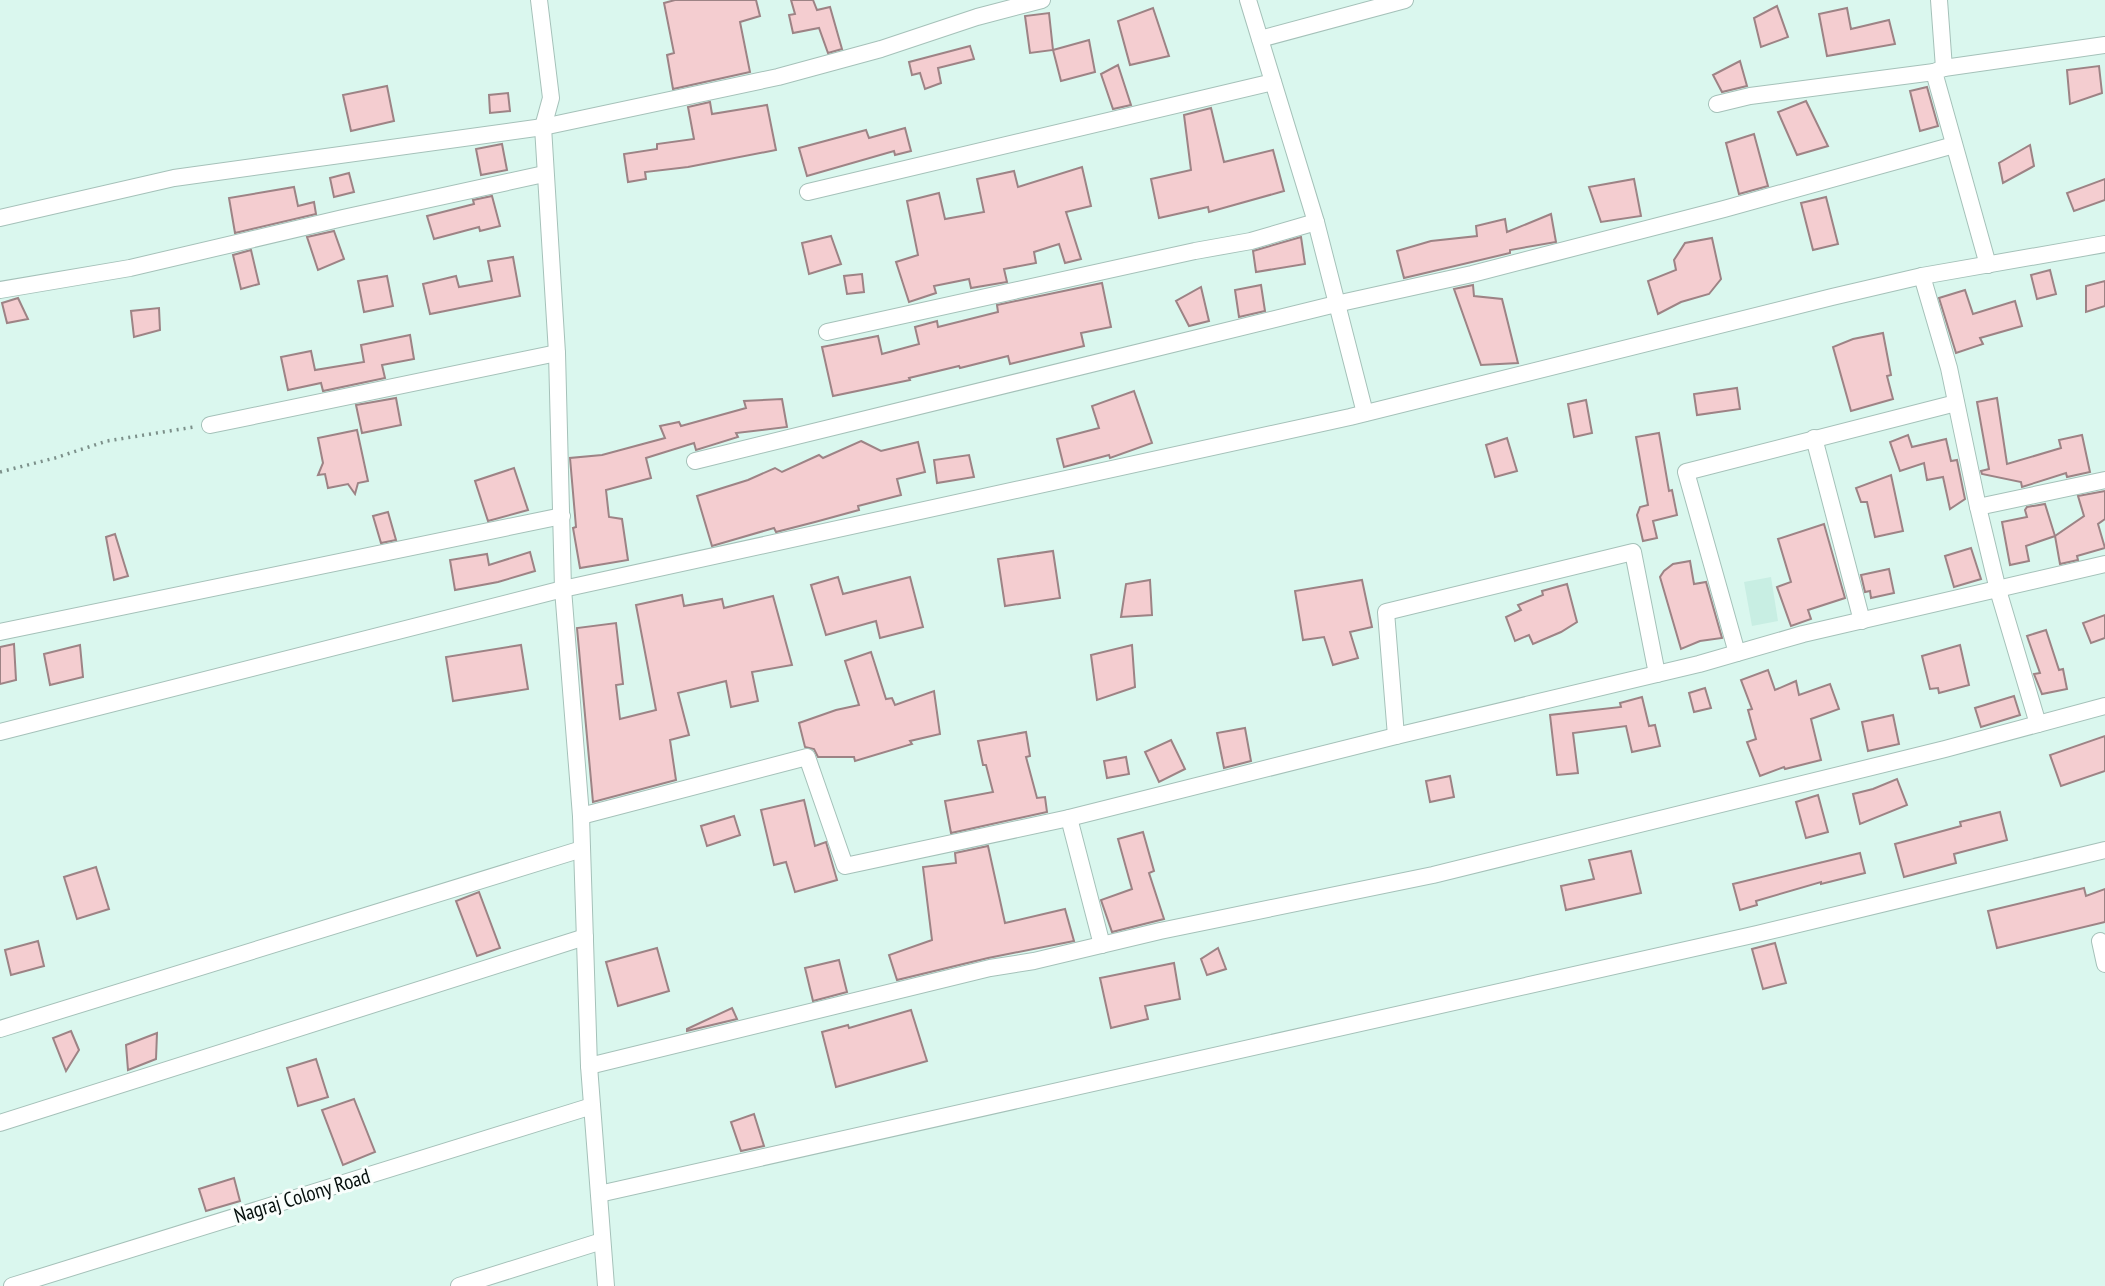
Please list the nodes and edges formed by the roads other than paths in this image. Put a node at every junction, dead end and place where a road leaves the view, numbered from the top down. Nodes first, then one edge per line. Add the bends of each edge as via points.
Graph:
1 (539, 0) edge
2 (1042, 0) edge
3 (1248, 0) edge
4 (1405, 0) edge
5 (1938, 0) edge
6 (1260, 39) junction
7 (2105, 45) edge
8 (1939, 70) junction
9 (1273, 82) junction
10 (1717, 104) dead end
11 (543, 127) junction
12 (1954, 145) junction
13 (544, 174) junction
14 (808, 192) dead end
15 (0, 218) edge
16 (1315, 222) junction
17 (2105, 244) edge
18 (1988, 265) junction
19 (1922, 276) junction
20 (0, 290) edge
21 (1336, 304) junction
22 (827, 332) dead end
23 (557, 353) junction
24 (1956, 403) junction
25 (1365, 413) junction
26 (210, 425) road end
27 (1814, 438) junction
28 (695, 461) dead end
29 (2105, 480) edge
30 (1978, 507) junction
31 (562, 516) junction
32 (2105, 564) edge
33 (563, 589) junction
34 (1998, 590) junction
35 (1862, 621) junction
36 (0, 632) edge
37 (1737, 653) junction
38 (1657, 674) junction
39 (2105, 706) edge
40 (2038, 724) junction
41 (0, 732) edge
42 (1396, 736) junction
43 (581, 816) junction
44 (1069, 818) junction
45 (583, 849) junction
46 (2105, 850) edge
47 (585, 937) junction
48 (2099, 941) dead end
49 (1102, 945) junction
50 (2105, 964) edge
51 (0, 1029) edge
52 (589, 1066) junction
53 (592, 1106) junction
54 (0, 1123) edge
55 (599, 1194) junction
56 (602, 1241) junction
57 (12, 1286) edge
58 (459, 1286) edge
59 (606, 1286) edge

1 - 11 street via 551,98
2 - 11 street via 778,77
3 - 6 street
4 - 6 street
5 - 8 street
6 - 9 street
7 - 8 street
8 - 10 street
8 - 12 street
9 - 14 street
9 - 16 street
11 - 13 street
11 - 15 street via 174,178
12 - 18 street
12 - 21 street via 1724,209
13 - 20 street via 130,268
13 - 23 street
16 - 21 street
16 - 22 street via 1251,242
17 - 18 street
18 - 19 street
19 - 24 street
19 - 25 street
21 - 25 street
21 - 28 street
23 - 26 street
23 - 31 street
24 - 27 street
24 - 30 street
25 - 33 street
27 - 35 street
27 - 37 street via 1686,472
29 - 30 street
30 - 34 street
31 - 33 street
31 - 36 street
32 - 34 street
33 - 41 street
33 - 43 street
34 - 35 street
34 - 40 street
35 - 37 street
37 - 38 street
38 - 42 street
38 - 42 street via 1633,552 1386,612
39 - 40 street
40 - 49 street via 1433,875
42 - 44 street
43 - 44 street via 807,757 845,866
43 - 45 street
44 - 49 street
45 - 47 street
45 - 51 street
46 - 55 street via 1756,934
47 - 52 street
47 - 54 street
48 - 50 street
49 - 52 street via 900,989
52 - 53 street
53 - 55 street
53 - 57 street, Nagraj Colony Road
55 - 56 street
56 - 58 street
56 - 59 street

